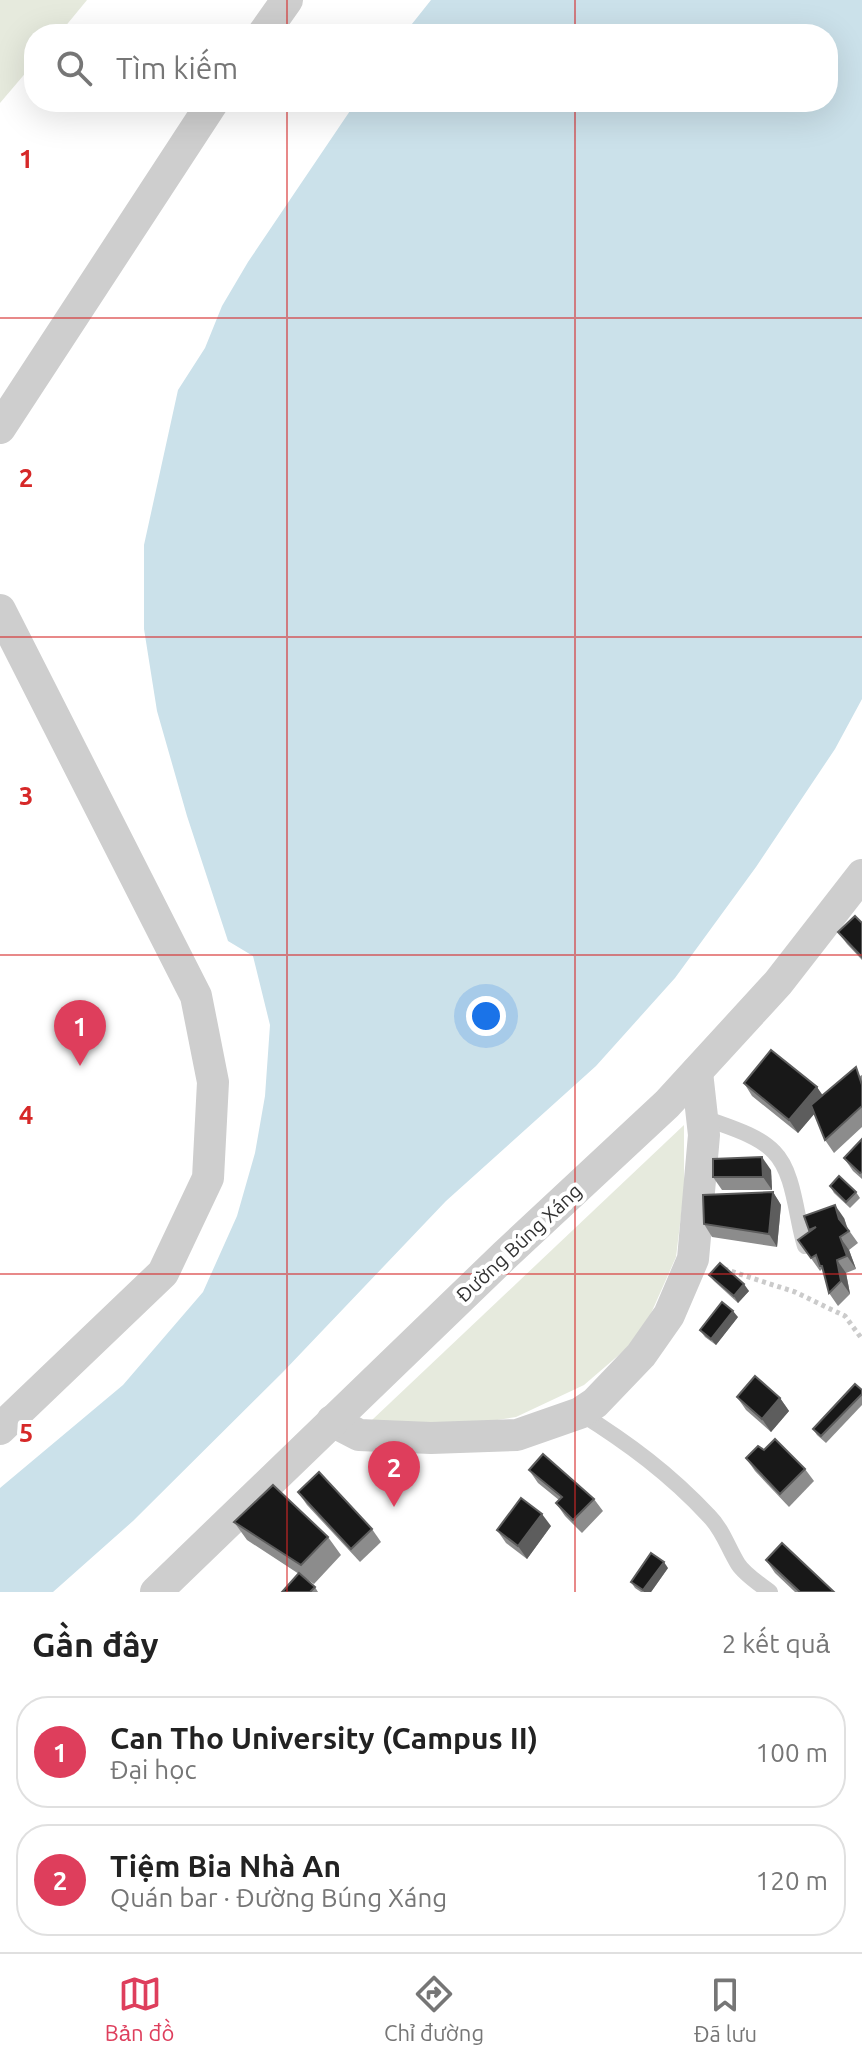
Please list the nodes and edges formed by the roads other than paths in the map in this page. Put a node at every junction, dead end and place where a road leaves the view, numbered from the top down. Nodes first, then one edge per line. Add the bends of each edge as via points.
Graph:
1 (287, 0) edge
2 (270, 24) edge
3 (206, 112) edge
4 (0, 428) edge
5 (0, 610) edge
6 (862, 875) edge
7 (697, 1072) junction
8 (702, 1117) junction
9 (805, 1246) edge
10 (580, 1413) junction
11 (332, 1421) junction
12 (0, 1429) edge
13 (156, 1592) edge
14 (770, 1592) edge

1 - 2 street
3 - 4 street
5 - 12 street via 196,996 213,1082 208,1178 163,1273
6 - 7 street, Đường Búng Xáng via 778,983
7 - 8 street
7 - 11 street, Đường Búng Xáng
8 - 9 lane via 775,1152 785,1169
8 - 10 street via 693,1259 669,1315 641,1355
10 - 11 street via 517,1435 431,1438 359,1435
10 - 14 lane via 635,1448 685,1492 726,1538 739,1566
11 - 13 street, Đường Búng Xáng

